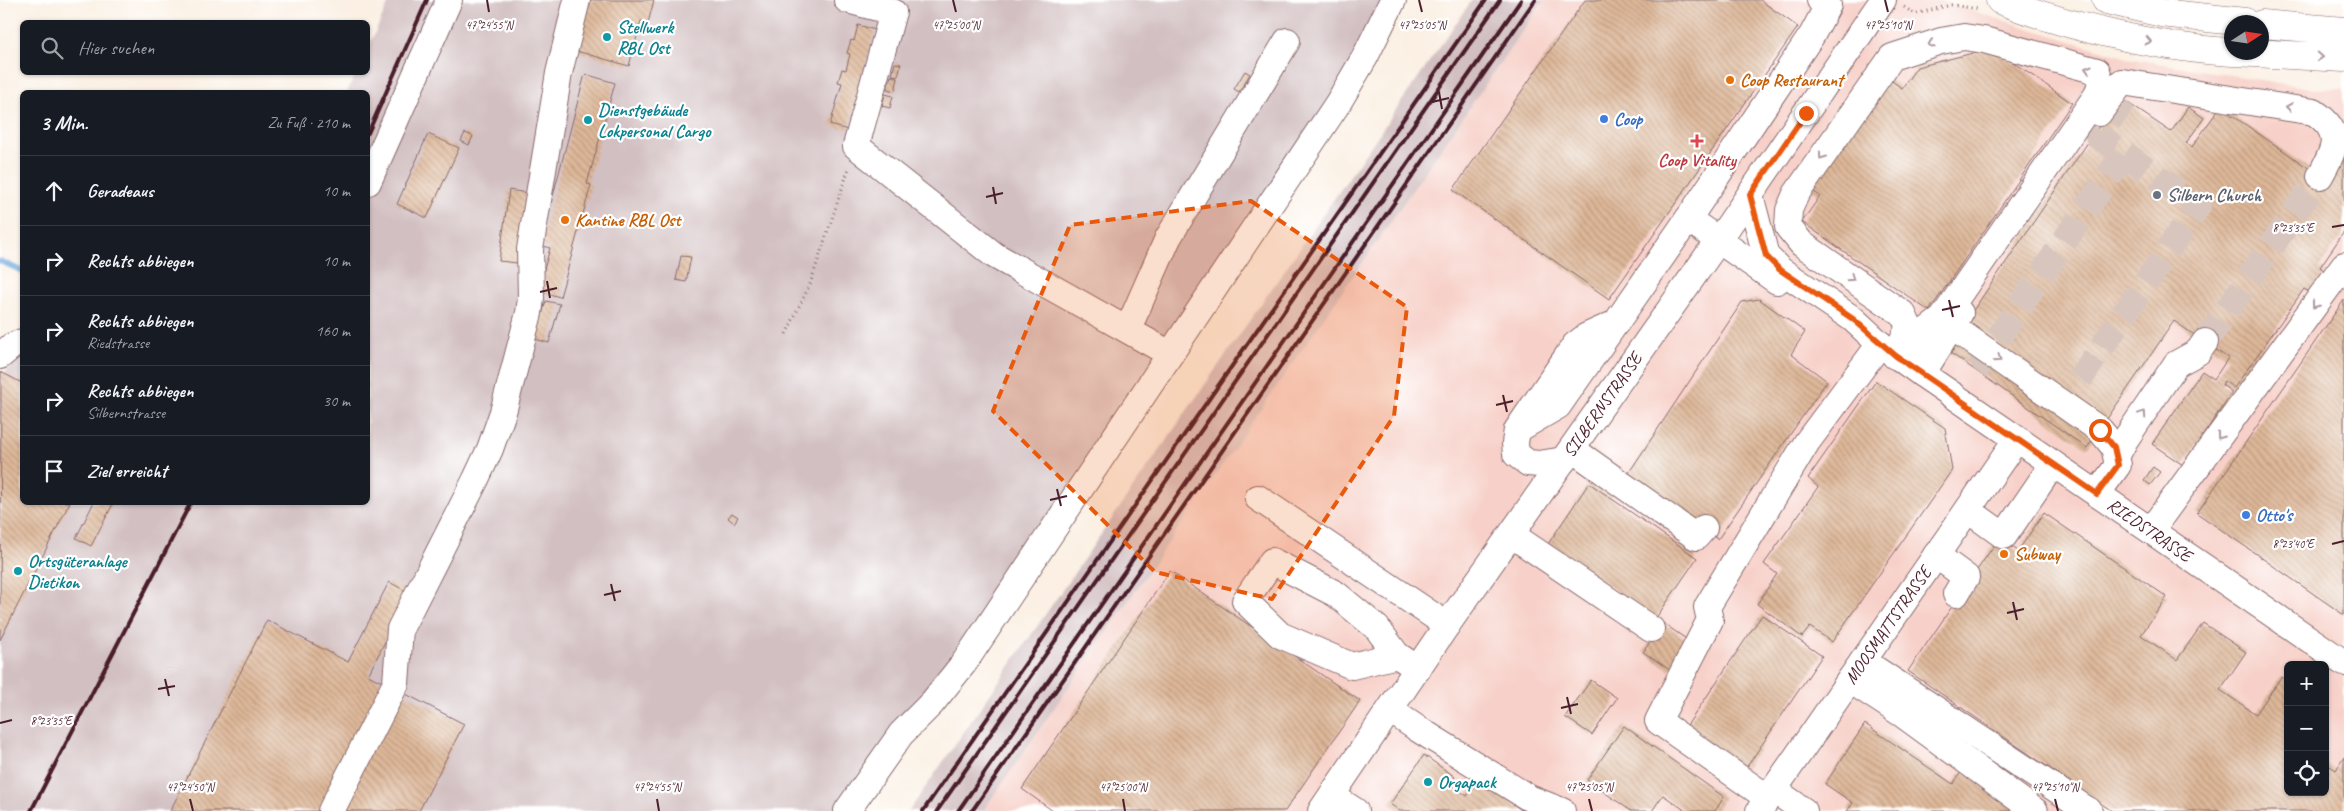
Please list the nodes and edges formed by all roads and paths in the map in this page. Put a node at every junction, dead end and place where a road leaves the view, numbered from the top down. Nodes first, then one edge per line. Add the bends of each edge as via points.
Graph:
1 (449, 0) edge
2 (577, 0) edge
3 (847, 0) edge
4 (1393, 0) edge
5 (1820, 0) edge
6 (1867, 0) edge
7 (1883, 0) edge
8 (2000, 0) edge
9 (2106, 0) edge
10 (2224, 20) edge
11 (2269, 25) edge
12 (1865, 27) junction
13 (2344, 31) edge
14 (1287, 41) dead end
15 (2224, 52) edge
16 (2269, 54) edge
17 (2344, 58) edge
18 (2335, 115) edge
19 (856, 146) junction
20 (2320, 176) tunnel mouth
21 (370, 178) edge
22 (1750, 195) junction
23 (1688, 219) junction
24 (1718, 241) junction
25 (2344, 265) edge
26 (1955, 320) junction
27 (1128, 329) junction
28 (786, 334) dead end
29 (2205, 342) tunnel mouth
30 (20, 343) edge
31 (1170, 354) junction
32 (0, 356) edge
33 (1901, 359) junction
34 (2016, 440) junction
35 (2108, 447) junction
36 (1568, 455) junction
37 (2053, 464) junction
38 (2097, 494) junction
39 (1258, 498) dead end
40 (1968, 510) junction
41 (1704, 528) dead end
42 (2151, 530) junction
43 (1512, 535) junction
44 (1936, 555) junction
45 (1956, 594) dead end
46 (1448, 625) junction
47 (1651, 629) dead end
48 (1408, 662) junction
49 (2344, 663) edge
50 (1856, 670) junction
51 (1390, 710) junction
52 (1767, 800) edge
53 (1327, 803) edge
54 (331, 811) edge
55 (848, 811) edge
56 (1355, 811) edge
57 (1562, 811) edge
58 (1804, 811) edge
59 (2035, 811) edge
60 (2089, 811) edge

1 - 21 street
2 - 54 street via 559,73 530,249 529,313 503,412 475,481 400,629 396,683
3 - 19 street via 893,12
4 - 31 street via 1338,103
5 - 23 street via 1828,5 1812,35
6 - 12 street
7 - 12 street, SILBERNSTRASSE
8 -> 15 main road via 2083,27 2153,42
9 - 10 main road via 2161,13
11 - 13 main road
12 - 22 street, SILBERNSTRASSE
14 - 27 street via 1168,238
16 -> 17 main road
18 - 20 street via 2334,151
18 -> 26 street via 2296,108 2129,92 2122,82
19 - 27 street via 994,255
19 - 28 path via 810,284
22 - 24 street, SILBERNSTRASSE
22 - 33 street, RIEDSTRASSE via 1766,256 1779,269 1853,319
23 - 24 street
23 - 36 street via 1616,323 1575,344 1517,430 1515,449 1519,458 1534,464
24 - 33 street via 1846,329
24 - 36 street, SILBERNSTRASSE
25 -> 42 street
26 - 33 street
26 -> 35 street via 1958,331 2100,430
27 - 31 street
35 -> 29 street via 2125,440 2176,364 2198,352
30 - 32 street
31 - 55 street via 964,663 932,703 901,734
33 -> 33 street via 1942,319 2097,95 2101,83 2096,72 1964,37 1941,40 1892,57 1796,194 1789,210 1788,227 1802,244 1903,314 1909,327
33 - 34 street, RIEDSTRASSE
33 - 52 street via 1807,442 1708,607 1710,620 1658,721
34 - 37 street, RIEDSTRASSE
34 - 40 street, MOOSMATTSTRASSE
35 - 38 street via 2118,465
36 - 41 street via 1696,537
36 - 43 street, SILBERNSTRASSE
37 - 38 street, RIEDSTRASSE
37 - 40 street via 2004,536
38 - 42 street, RIEDSTRASSE
39 - 46 street
40 - 44 street, MOOSMATTSTRASSE
42 - 49 street, RIEDSTRASSE
43 - 46 street, SILBERNSTRASSE
43 - 47 street
44 - 45 street via 1966,577
44 - 50 street, MOOSMATTSTRASSE
46 - 48 street, SILBERNSTRASSE
48 - 48 street via 1352,666 1280,635 1245,601 1272,560 1336,594 1377,628
48 - 51 street, SILBERNSTRASSE
50 - 52 street, MOOSMATTSTRASSE
50 - 59 street via 1902,714
50 - 60 street
51 - 53 street, SILBERNSTRASSE
51 - 57 street via 1528,798
52 - 58 street
53 - 56 street

